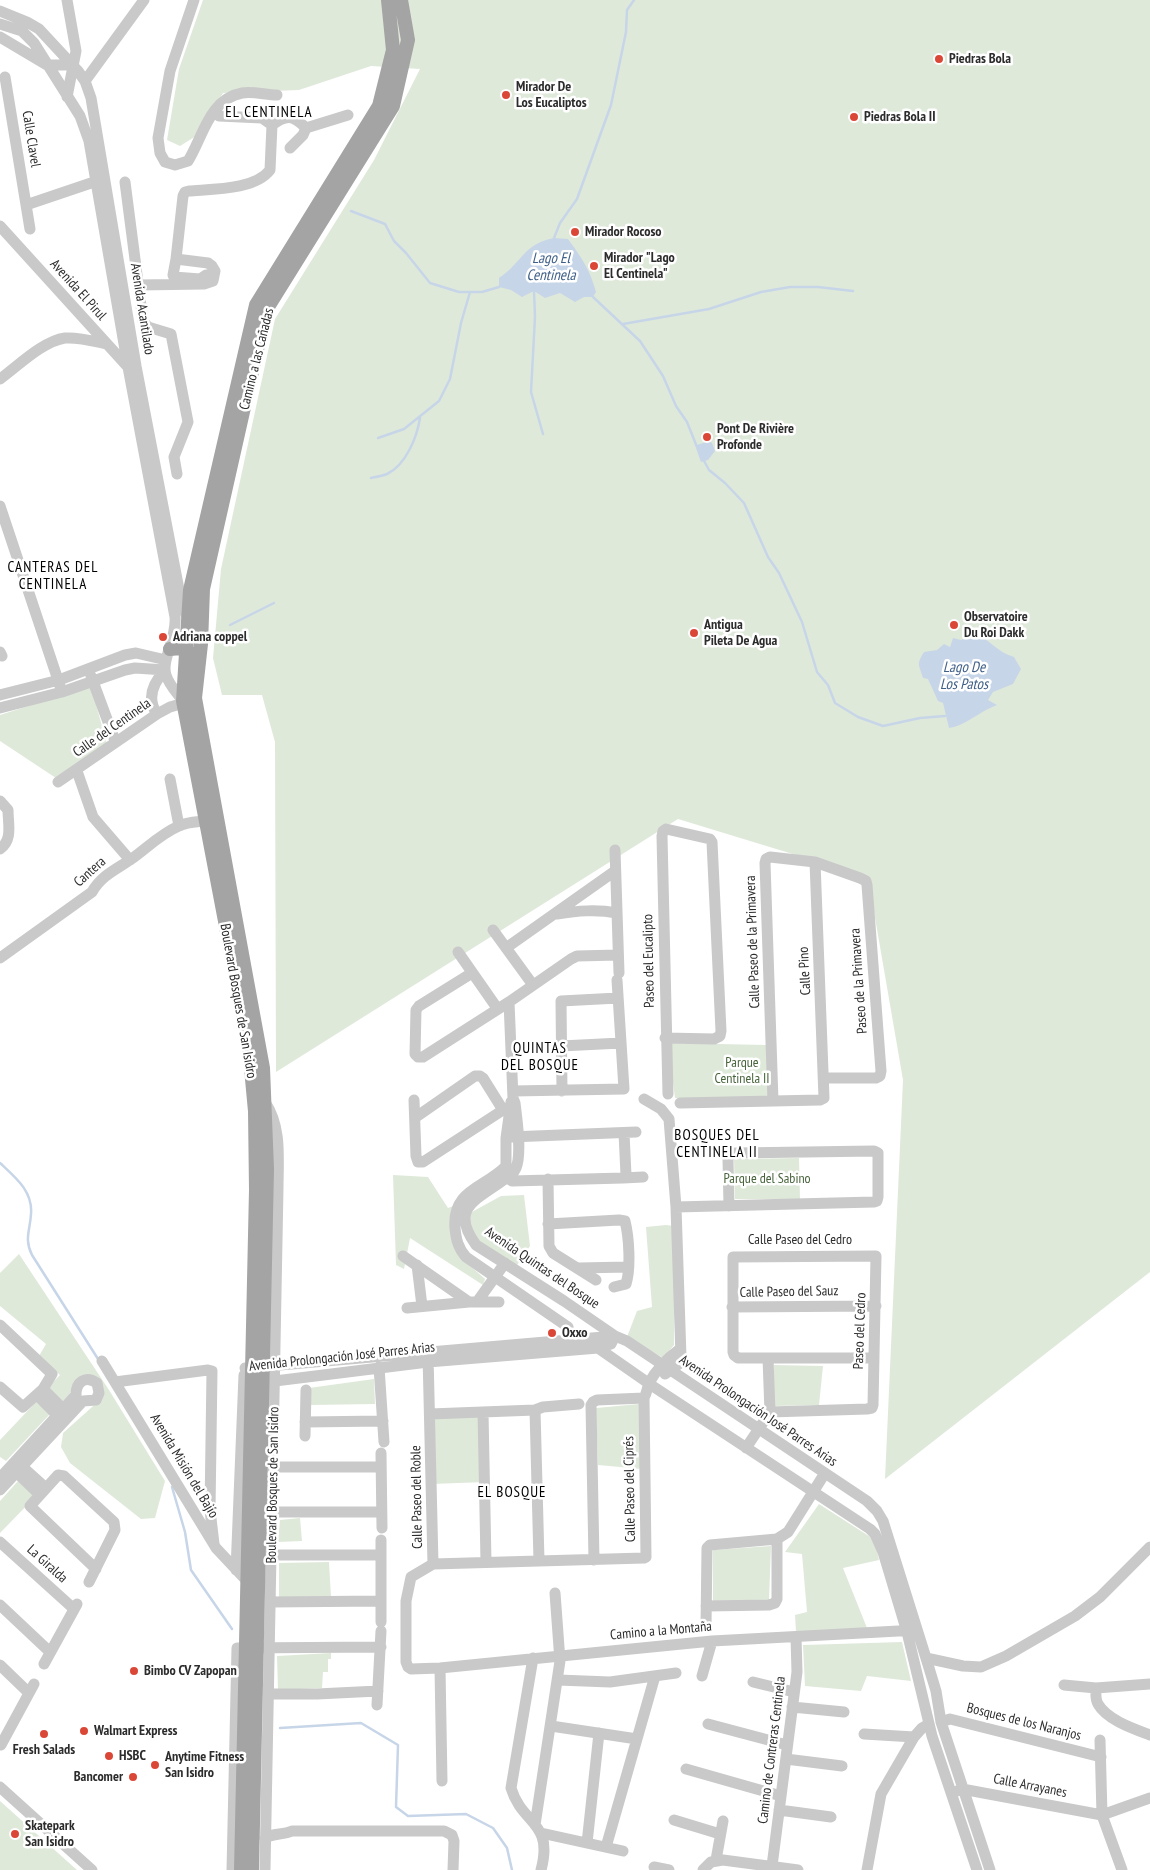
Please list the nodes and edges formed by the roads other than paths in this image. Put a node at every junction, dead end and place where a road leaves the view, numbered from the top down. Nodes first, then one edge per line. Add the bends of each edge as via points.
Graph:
1 (67, 0) edge
2 (144, 0) edge
3 (194, 0) edge
4 (388, 0) edge
5 (401, 0) edge
6 (0, 11) edge
7 (0, 24) edge
8 (0, 37) edge
9 (47, 65) junction
10 (73, 65) junction
11 (5, 78) dead end
12 (85, 81) junction
13 (278, 95) dead end
14 (67, 97) junction
15 (348, 115) dead end
16 (219, 116) dead end
17 (272, 125) junction
18 (306, 128) junction
19 (290, 148) dead end
20 (97, 181) junction
21 (125, 182) dead end
22 (26, 205) junction
23 (0, 226) edge
24 (30, 229) dead end
25 (132, 234) junction
26 (115, 236) junction
27 (176, 259) junction
28 (206, 275) dead end
29 (139, 284) junction
30 (107, 344) junction
31 (132, 367) junction
32 (0, 379) edge
33 (177, 474) dead end
34 (217, 500) junction
35 (0, 506) edge
36 (5, 537) edge
37 (188, 620) junction
38 (175, 631) junction
39 (202, 635) junction
40 (187, 651) junction
41 (167, 660) junction
42 (199, 660) junction
43 (88, 670) junction
44 (59, 680) junction
45 (93, 682) junction
46 (62, 692) junction
47 (0, 695) edge
48 (14, 698) junction
49 (184, 702) junction
50 (0, 708) edge
51 (157, 714) junction
52 (114, 738) dead end
53 (77, 771) junction
54 (170, 779) dead end
55 (58, 782) dead end
56 (0, 801) edge
57 (206, 820) junction
58 (179, 826) junction
59 (0, 849) edge
60 (615, 850) dead end
61 (130, 860) junction
62 (815, 862) junction
63 (615, 871) junction
64 (867, 885) joint
65 (617, 913) junction
66 (555, 915) junction
67 (493, 930) dead end
68 (506, 948) junction
69 (458, 952) dead end
70 (618, 955) junction
71 (0, 958) edge
72 (472, 973) junction
73 (533, 986) junction
74 (618, 998) junction
75 (509, 1002) junction
76 (497, 1008) junction
77 (665, 1038) junction
78 (621, 1043) junction
79 (561, 1046) junction
80 (824, 1078) junction
81 (562, 1091) junction
82 (668, 1094) junction
83 (513, 1095) junction
84 (644, 1099) dead end
85 (414, 1100) dead end
86 (772, 1101) junction
87 (680, 1103) junction
88 (661, 1108) junction
89 (509, 1111) junction
90 (416, 1117) junction
91 (669, 1119) junction
92 (512, 1137) junction
93 (504, 1175) junction
94 (624, 1176) junction
95 (643, 1177) dead end
96 (548, 1180) junction
97 (729, 1206) junction
98 (676, 1207) junction
99 (548, 1224) junction
100 (461, 1233) junction
101 (476, 1245) junction
102 (403, 1256) dead end
103 (876, 1256) joint
104 (466, 1257) junction
105 (505, 1263) junction
106 (417, 1265) junction
107 (628, 1267) junction
108 (579, 1268) junction
109 (494, 1277) junction
110 (596, 1280) dead end
111 (614, 1287) dead end
112 (564, 1301) junction
113 (473, 1302) junction
114 (499, 1302) dead end
115 (422, 1306) junction
116 (876, 1306) junction
117 (732, 1307) junction
118 (407, 1308) dead end
119 (553, 1317) junction
120 (0, 1325) edge
121 (616, 1336) junction
122 (572, 1340) junction
123 (598, 1348) junction
124 (428, 1357) junction
125 (768, 1358) junction
126 (874, 1358) junction
127 (102, 1361) dead end
128 (257, 1364) junction
129 (379, 1368) junction
130 (666, 1368) junction
131 (115, 1382) junction
132 (258, 1382) junction
133 (0, 1387) edge
134 (306, 1390) dead end
135 (649, 1390) junction
136 (40, 1392) junction
137 (579, 1404) dead end
138 (535, 1410) junction
139 (483, 1412) junction
140 (770, 1412) junction
141 (430, 1414) junction
142 (383, 1421) junction
143 (305, 1422) junction
144 (759, 1429) junction
145 (305, 1436) dead end
146 (746, 1448) junction
147 (381, 1467) junction
148 (273, 1468) junction
149 (10, 1469) edge
150 (825, 1473) junction
151 (0, 1490) edge
152 (43, 1492) junction
153 (812, 1492) junction
154 (272, 1512) junction
155 (382, 1512) junction
156 (883, 1521) junction
157 (382, 1528) dead end
158 (870, 1529) junction
159 (777, 1539) junction
160 (381, 1540) dead end
161 (0, 1542) edge
162 (214, 1544) junction
163 (1150, 1548) edge
164 (271, 1555) junction
165 (382, 1555) junction
166 (567, 1560) joint
167 (594, 1560) junction
168 (539, 1561) junction
169 (486, 1562) junction
170 (433, 1564) junction
171 (96, 1569) junction
172 (236, 1570) junction
173 (247, 1581) junction
174 (89, 1582) dead end
175 (555, 1593) dead end
176 (381, 1601) junction
177 (270, 1602) junction
178 (0, 1604) edge
179 (706, 1606) junction
180 (706, 1627) dead end
181 (912, 1631) junction
182 (796, 1638) junction
183 (712, 1641) junction
184 (252, 1647) junction
185 (381, 1647) junction
186 (50, 1652) junction
187 (561, 1655) junction
188 (533, 1658) junction
189 (926, 1658) junction
190 (44, 1664) dead end
191 (0, 1666) edge
192 (440, 1668) junction
193 (676, 1673) dead end
194 (655, 1676) junction
195 (702, 1676) dead end
196 (558, 1680) junction
197 (753, 1682) dead end
198 (1150, 1684) edge
199 (1064, 1685) dead end
200 (1096, 1688) junction
201 (378, 1691) junction
202 (794, 1692) junction
203 (268, 1694) junction
204 (377, 1705) dead end
205 (792, 1706) junction
206 (844, 1712) dead end
207 (250, 1722) junction
208 (935, 1723) junction
209 (708, 1724) dead end
210 (551, 1726) junction
211 (600, 1733) junction
212 (864, 1734) dead end
213 (1149, 1735) edge
214 (2, 1736) edge
215 (914, 1737) junction
216 (637, 1739) junction
217 (1100, 1740) dead end
218 (787, 1745) junction
219 (1101, 1757) junction
220 (786, 1759) junction
221 (842, 1766) dead end
222 (686, 1769) dead end
223 (442, 1781) dead end
224 (1, 1790) edge
225 (957, 1791) junction
226 (781, 1796) junction
227 (1150, 1798) edge
228 (779, 1810) junction
229 (1102, 1815) junction
230 (831, 1817) dead end
231 (674, 1820) dead end
232 (723, 1821) dead end
233 (266, 1822) junction
234 (538, 1829) junction
235 (292, 1831) junction
236 (720, 1834) junction
237 (265, 1838) junction
238 (587, 1843) junction
239 (606, 1848) junction
240 (623, 1851) dead end
241 (716, 1860) junction
242 (772, 1866) junction
243 (654, 1867) dead end
244 (92, 1870) edge
245 (232, 1870) edge
246 (241, 1870) edge
247 (252, 1870) edge
248 (264, 1870) edge
249 (453, 1870) edge
250 (540, 1870) edge
251 (669, 1870) edge
252 (703, 1870) edge
253 (798, 1870) edge
254 (867, 1870) edge
255 (977, 1870) edge
256 (990, 1870) edge
257 (1122, 1870) edge

1 - 10 street via 76,50
2 - 12 street
3 - 13 street via 170,71 158,138 165,162 175,165 188,161 220,104 241,93
4 - 34 main road, Camino a las Cañadas via 393,50 379,106 256,305
5 - 34 main road, Camino a las Cañadas via 408,40 393,106 266,310
6 - 10 street via 38,29
7 - 9 street, Avenida Acantilado via 29,36
8 - 9 street
9 - 10 street
9 - 14 street, Avenida Acantilado
10 - 12 street
10 - 14 street
11 - 22 street, Calle Clavel
12 - 26 street, Avenida Acantilado via 91,98
14 - 20 street, Avenida Acantilado via 84,124
15 - 18 street
16 - 17 street via 262,118
17 - 18 street via 282,118 292,117
17 - 27 street via 270,170 266,174 237,188 185,192
18 - 19 street
20 - 22 street
20 - 31 street, Avenida Acantilado
21 - 25 street
22 - 24 street, Calle Clavel
23 - 30 street, Avenida El Pirul
25 - 26 street
25 - 29 street
26 - 31 street, Avenida Acantilado
27 - 28 street via 174,277 200,279
27 - 29 street via 212,266 215,272 213,281 204,284
29 - 33 street via 145,325 168,332 172,338 188,422 174,458
30 - 31 street, Avenida El Pirul
30 - 32 street via 78,338 55,341
31 - 37 street, Avenida Acantilado via 182,605
31 - 38 street, Avenida Acantilado
34 - 37 main road, Camino a las Cañadas via 190,590
34 - 39 main road, Camino a las Cañadas via 203,592
35 - 36 street
36 - 44 street
37 - 38 main road
37 - 39 street, Avenida Acantilado
37 - 40 main road, Camino a las Cañadas
38 - 41 street, Avenida Acantilado
39 - 42 main road, Camino a las Cañadas
40 - 41 main road via 181,648
40 - 42 main road
40 - 49 main road, Boulevard Bosques de San Isidro
41 - 43 street via 136,653
41 - 45 street
41 - 49 street via 170,684
41 - 51 street, Avenida Acantilado via 152,693
42 - 128 main road, Boulevard Bosques de San Isidro via 195,698 263,1068 267,1170
43 - 44 street
43 - 45 street
44 - 46 street
44 - 48 street
45 - 46 street
45 - 52 street
46 - 48 street
47 - 48 street
48 - 50 street
49 - 51 street, Calle del Centinela
49 - 57 main road, Boulevard Bosques de San Isidro
51 - 53 street, Calle del Centinela
53 - 55 street, Calle del Centinela
53 - 61 street via 93,817
54 - 58 street
56 - 59 street via 8,810 9,839
57 - 58 street, Cantera
57 - 128 main road, Boulevard Bosques de San Isidro via 249,1046 255,1111
58 - 61 street, Cantera
60 - 63 street
61 - 71 street, Cantera via 107,874 92,892
62 - 64 street, Calle Paseo de la Primavera via 860,878
62 - 80 street, Calle Pino
62 - 86 street, Calle Paseo de la Primavera via 770,857 765,863
63 - 65 street
63 - 66 street
64 - 80 street, Paseo de la Primavera via 880,1076
65 - 66 street via 587,911
65 - 70 street
66 - 68 street
67 - 68 street
68 - 73 street
69 - 72 street
70 - 73 street via 577,956
70 - 74 street
72 - 76 street
72 - 76 street via 416,1010 415,1054 423,1057
73 - 75 street
74 - 78 street
74 - 79 street via 561,1001
75 - 76 street
75 - 83 street
77 - 77 street, Paseo del Eucalipto via 662,836 666,829 712,842 721,1031 720,1036 714,1039
77 - 82 street, Paseo del Eucalipto
78 - 79 street
78 - 81 street via 624,1089
79 - 81 street
80 - 86 street via 824,1098 820,1100
81 - 83 street
82 - 87 street
82 - 88 street
83 - 89 street
84 - 88 street
85 - 90 street
86 - 87 street
87 - 91 street
88 - 91 street
89 - 90 street via 483,1078 475,1076
89 - 90 street via 423,1162 418,1162 416,1156
89 - 92 street
91 - 98 street
92 - 93 street
92 - 94 street via 630,1132
93 - 96 street via 512,1181
93 - 100 street via 480,1190 467,1193 460,1202 456,1214
94 - 95 street
94 - 96 street
96 - 99 street
97 - 97 street via 877,1201 878,1153 736,1152 728,1159
97 - 98 street
98 - 130 street via 682,1357 680,1363
99 - 107 street via 625,1221
99 - 108 street via 550,1250
100 - 101 street, Avenida Quintas del Bosque
100 - 104 street via 458,1246
101 - 104 street
101 - 105 street, Avenida Quintas del Bosque
102 - 106 street
103 - 116 street, Paseo del Cedro
103 - 117 street, Calle Paseo del Cedro via 733,1257
104 - 109 street
105 - 109 street
105 - 112 street, Avenida Quintas del Bosque
106 - 113 street
106 - 115 street
107 - 108 street
107 - 111 street via 626,1284
108 - 110 street
109 - 113 street
109 - 119 street
112 - 119 street
112 - 121 street, Avenida Quintas del Bosque
113 - 114 street
113 - 115 street
115 - 118 street
116 - 117 street, Calle Paseo del Sauz
116 - 126 street, Paseo del Cedro
117 - 125 street, Calle Paseo del Cedro via 734,1355 738,1358
119 - 122 street via 568,1327
120 - 136 street via 51,1371 52,1377
121 - 122 street, Avenida Prolongación José Parres Arias
121 - 123 street via 611,1344
121 - 130 street, Avenida Prolongación José Parres Arias
122 - 124 street, Avenida Prolongación José Parres Arias
123 - 124 street, Avenida Prolongación José Parres Arias
123 - 135 street, Avenida Prolongación José Parres Arias
124 - 128 street, Avenida Prolongación José Parres Arias
124 - 129 street, Avenida Prolongación José Parres Arias
124 - 141 street, Calle Paseo del Roble
125 - 126 street
125 - 140 street
126 - 140 street, Paseo del Cedro via 872,1408
127 - 131 street, Avenida Misión del Bajío
128 - 132 main road, Boulevard Bosques de San Isidro
128 - 132 street, Boulevard Bosques de San Isidro
129 - 132 street, Avenida Prolongación José Parres Arias
129 - 142 street
130 - 135 street
130 - 144 street, Avenida Prolongación José Parres Arias
131 - 162 street, Avenida Misión del Bajío
131 - 162 street via 212,1371 210,1510
132 - 148 street, Boulevard Bosques de San Isidro
132 - 172 street, Boulevard Bosques de San Isidro
132 - 173 main road, Boulevard Bosques de San Isidro
132 - 184 main road, Boulevard Bosques de San Isidro
133 - 136 street via 24,1406
134 - 143 street
135 - 146 street, Avenida Prolongación José Parres Arias
135 - 167 street via 596,1400 591,1405
135 - 167 street, Calle Paseo del Ciprés via 646,1557
136 - 149 street via 64,1415
137 - 138 street
138 - 139 street
138 - 168 street
139 - 141 street
139 - 169 street
140 - 144 street
141 - 170 street, Calle Paseo del Roble
142 - 143 street
142 - 147 street
143 - 145 street
144 - 146 street
144 - 150 street, Avenida Prolongación José Parres Arias
146 - 153 street, Avenida Prolongación José Parres Arias
147 - 148 street
147 - 155 street
148 - 154 street, Boulevard Bosques de San Isidro
149 - 151 street
149 - 152 street
150 - 153 street
150 - 156 street, Avenida Prolongación José Parres Arias via 867,1501
152 - 171 street via 31,1504 32,1509
152 - 171 street via 58,1476 64,1476 114,1522 115,1530
153 - 158 street, Avenida Prolongación José Parres Arias
153 - 159 street via 788,1532
154 - 155 street
154 - 164 street, Boulevard Bosques de San Isidro
155 - 157 street
156 - 158 street
156 - 181 street, Avenida Prolongación José Parres Arias
158 - 181 street, Avenida Prolongación José Parres Arias via 883,1552
159 - 179 street via 710,1545
159 - 179 street via 775,1603
160 - 165 street
161 - 186 street, La Giralda via 75,1606
162 - 172 street, Avenida Misión del Bajío
163 - 189 street via 1100,1597 1075,1616 1006,1656 981,1667
164 - 165 street
164 - 177 street, Boulevard Bosques de San Isidro
165 - 176 street
166 - 167 street, Calle Paseo del Ciprés
166 - 168 street, Calle Paseo del Roble
168 - 169 street, Calle Paseo del Roble
169 - 170 street, Calle Paseo del Roble
170 - 192 street, Camino a la Montaña via 411,1577 406,1601 406,1662 412,1669
171 - 174 street
172 - 173 street, Avenida Misión del Bajío
173 - 184 main road, Boulevard Bosques de San Isidro
175 - 187 street
176 - 177 street
176 - 185 street
177 - 184 street, Boulevard Bosques de San Isidro
178 - 186 street
179 - 180 street
181 - 182 street, Camino a la Montaña
181 - 189 street, Avenida Prolongación José Parres Arias
181 - 208 street, Avenida Prolongación José Parres Arias
182 - 183 street, Camino a la Montaña
182 - 202 street, Camino de Contreras Centinela
183 - 187 street, Camino a la Montaña
183 - 195 street
184 - 185 street
184 - 203 street, Boulevard Bosques de San Isidro
184 - 207 main road, Boulevard Bosques de San Isidro
185 - 201 street
186 - 190 street, La Giralda
187 - 188 street, Camino a la Montaña
187 - 196 street
188 - 192 street, Camino a la Montaña
188 - 234 street via 511,1788
189 - 208 street, Avenida Prolongación José Parres Arias via 936,1691
191 - 214 street via 32,1689
192 - 223 street
193 - 194 street
194 - 196 street via 610,1682
194 - 216 street
196 - 210 street
197 - 202 street
198 - 200 street
199 - 200 street
200 - 213 street via 1099,1706 1118,1720
201 - 203 street
201 - 204 street
202 - 205 street, Camino de Contreras Centinela
203 - 207 street, Boulevard Bosques de San Isidro
205 - 206 street
205 - 218 street, Camino de Contreras Centinela
207 - 233 street, Boulevard Bosques de San Isidro
207 - 245 street, Boulevard Bosques de San Isidro
207 - 246 main road, Boulevard Bosques de San Isidro
207 - 247 main road, Boulevard Bosques de San Isidro
208 - 215 street via 922,1728
208 - 219 street, Bosques de los Naranjos via 950,1719
208 - 225 street, Avenida Prolongación José Parres Arias
209 - 218 street
210 - 211 street
210 - 234 street
211 - 216 street
211 - 238 street
212 - 215 street
215 - 254 street via 880,1794
216 - 239 street
217 - 219 street
218 - 220 street, Camino de Contreras Centinela
219 - 229 street
220 - 221 street
220 - 226 street, Camino de Contreras Centinela
222 - 226 street
224 - 244 street
225 - 229 street, Calle Arrayanes
225 - 255 street, Avenida Prolongación José Parres Arias
225 - 256 street, Avenida Prolongación José Parres Arias
226 - 228 street, Camino de Contreras Centinela
227 - 229 street
228 - 230 street
228 - 242 street, Camino de Contreras Centinela
229 - 257 street
231 - 236 street
232 - 236 street
233 - 235 street via 272,1827 285,1827
233 - 237 street, Boulevard Bosques de San Isidro
234 - 238 street
234 - 250 street via 544,1840 545,1853
235 - 237 street
235 - 249 street via 444,1832 452,1835 454,1841
236 - 241 street
237 - 248 street, Boulevard Bosques de San Isidro
238 - 239 street
239 - 240 street
241 - 242 street
241 - 252 street
242 - 253 street
243 - 251 street

